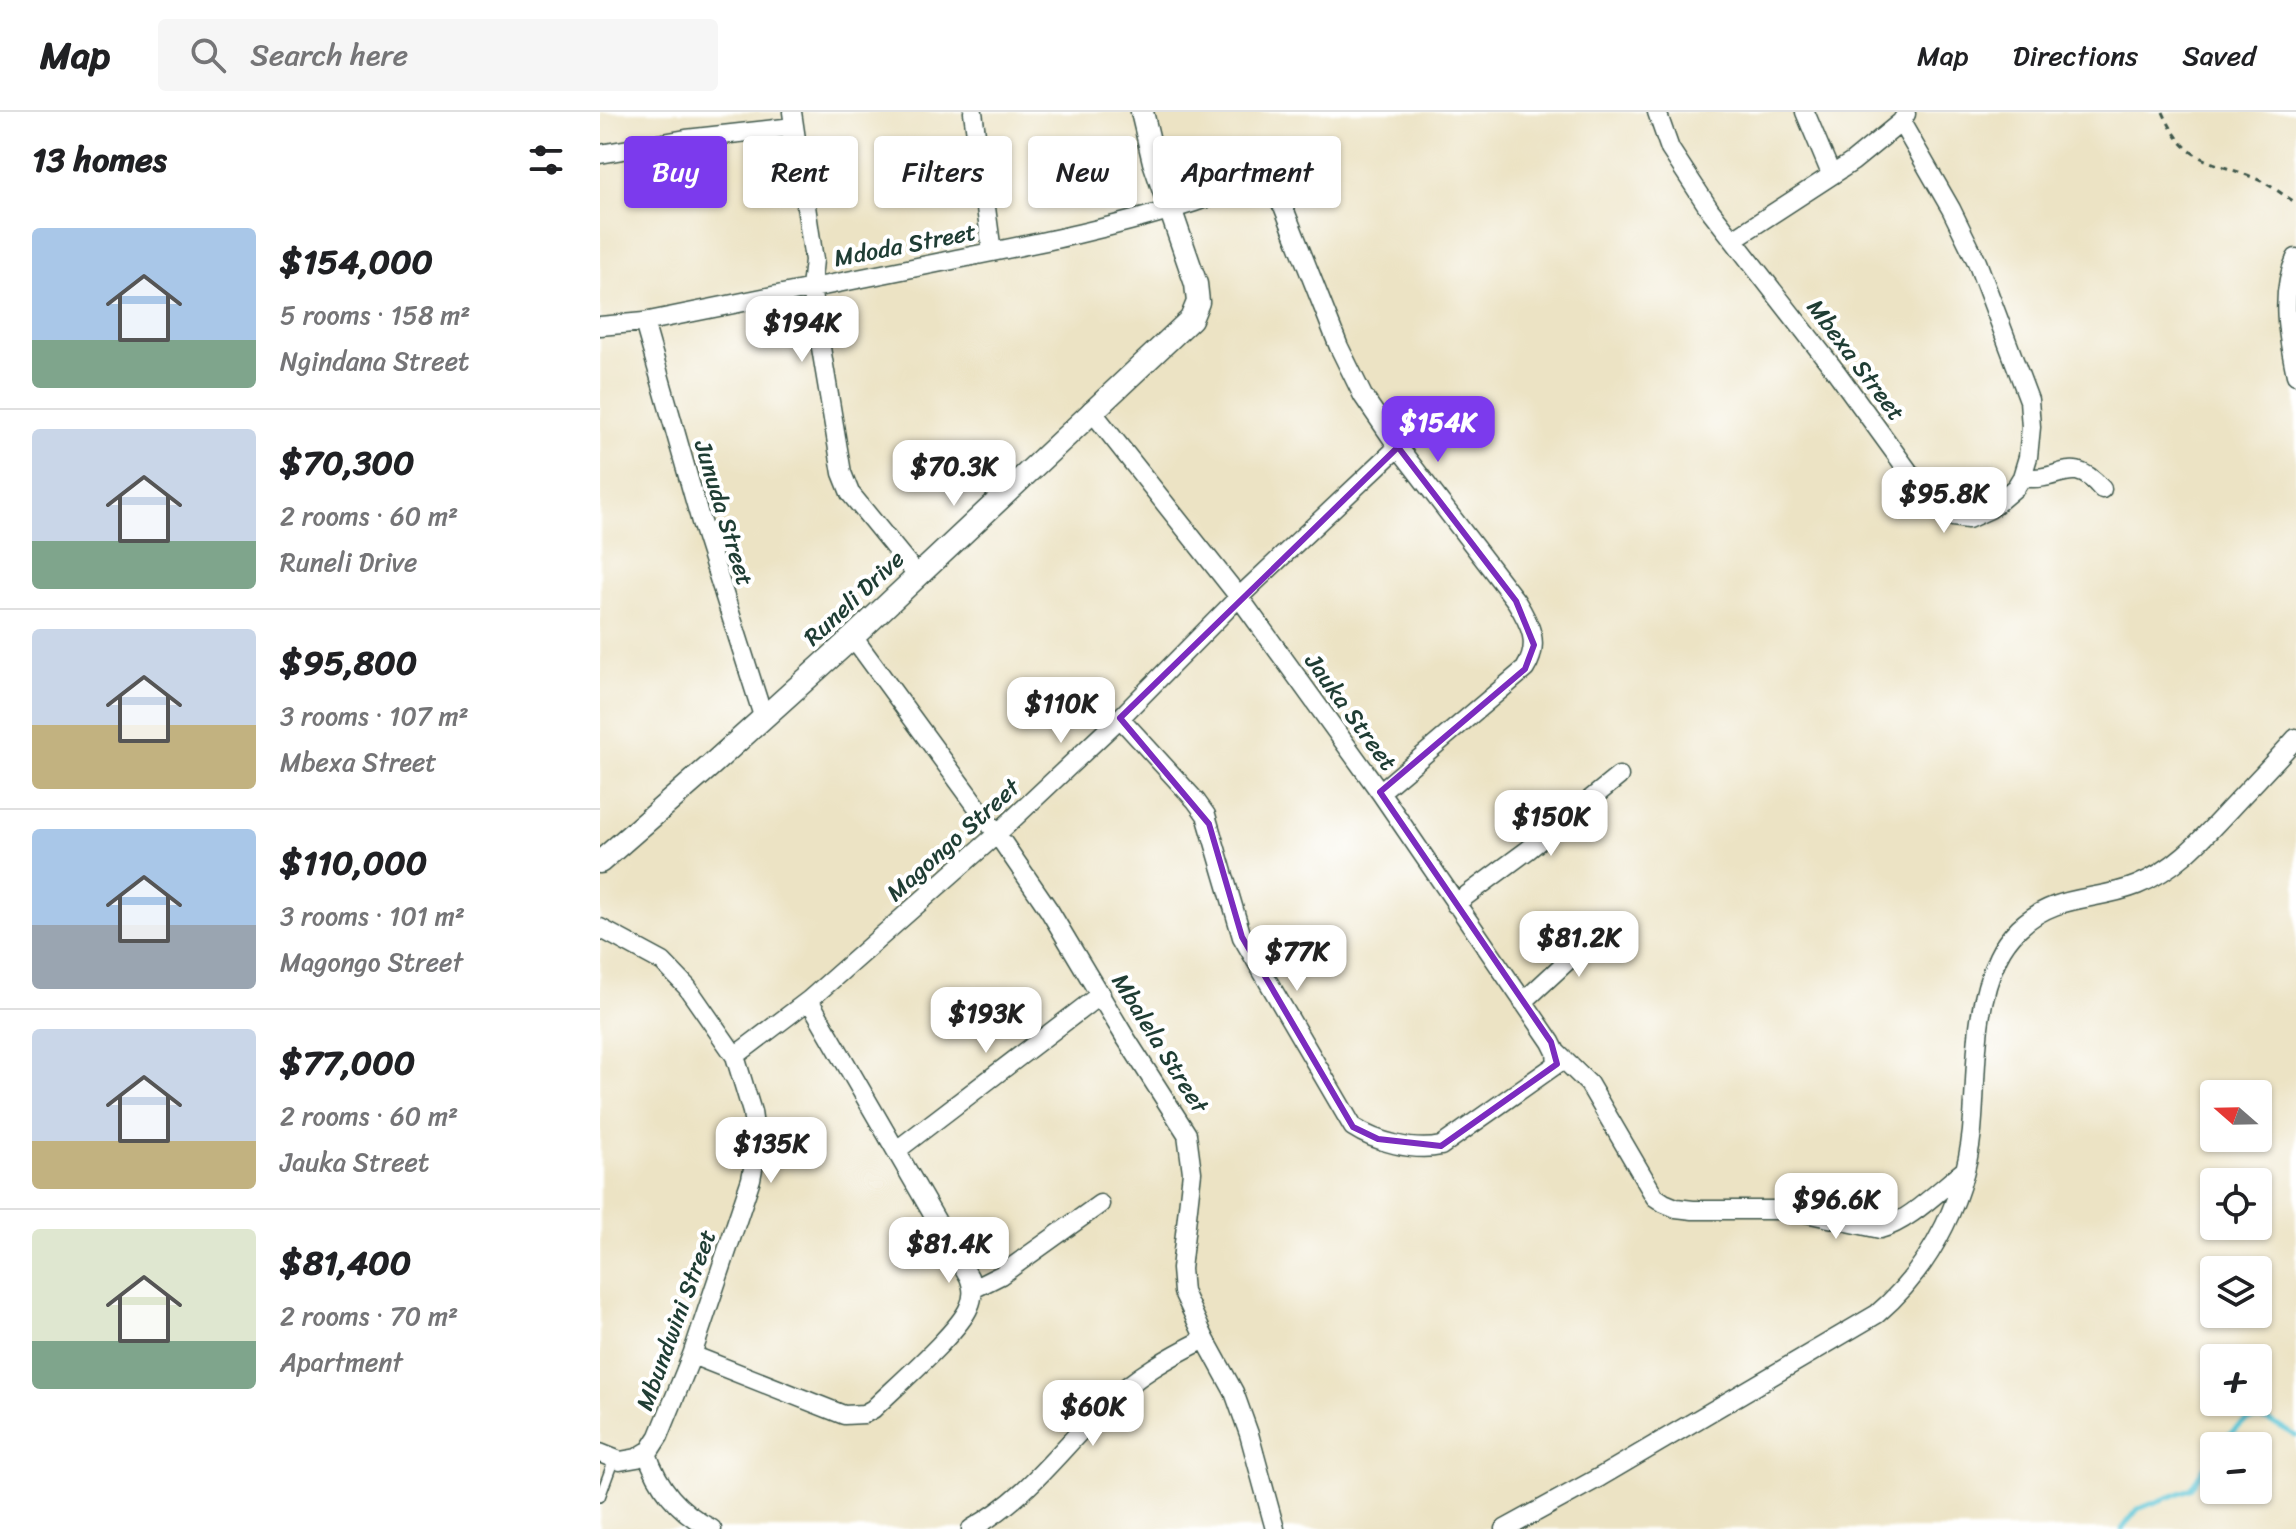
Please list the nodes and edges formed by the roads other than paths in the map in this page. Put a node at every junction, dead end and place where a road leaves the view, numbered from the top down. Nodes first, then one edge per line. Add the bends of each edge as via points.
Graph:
1 (973, 112) edge
2 (1142, 112) edge
3 (1657, 112) edge
4 (1805, 112) edge
5 (1905, 117) edge
6 (792, 119) edge
7 (600, 154) edge
8 (1831, 174) junction
9 (1171, 209) junction
10 (1735, 238) junction
11 (992, 252) junction
12 (2296, 258) edge
13 (811, 288) junction
14 (644, 322) junction
15 (600, 326) edge
16 (2296, 375) edge
17 (1091, 410) junction
18 (1398, 447) junction
19 (2022, 477) junction
20 (2102, 489) dead end
21 (917, 575) junction
22 (1239, 597) junction
23 (853, 637) junction
24 (763, 716) junction
25 (1120, 718) junction
26 (2296, 738) edge
27 (1619, 776) dead end
28 (1380, 792) junction
29 (997, 834) junction
30 (600, 862) edge
31 (1455, 904) junction
32 (1617, 926) dead end
33 (600, 928) edge
34 (1101, 994) junction
35 (809, 1000) junction
36 (1523, 1002) junction
37 (1556, 1052) junction
38 (735, 1056) junction
39 (897, 1150) junction
40 (1965, 1170) junction
41 (1100, 1204) dead end
42 (973, 1289) junction
43 (1205, 1339) junction
44 (692, 1355) junction
45 (647, 1453) junction
46 (607, 1456) edge
47 (600, 1497) edge
48 (712, 1529) edge
49 (971, 1529) edge
50 (1275, 1529) edge
51 (1505, 1529) edge

1 - 11 street
2 - 9 street, Runeli Drive
3 - 10 street, Mbexa Street via 1680,166
4 - 8 street
5 - 8 street
5 - 19 street via 1977,262 2029,400 2031,427
6 - 7 street
6 - 13 street via 814,260
8 - 10 street
9 - 11 street, Mdoda Street
9 - 17 street, Runeli Drive via 1196,284 1196,309 1172,339
9 - 18 street, Mdoda Street via 1246,187 1279,200 1347,365
10 - 19 street, Mbexa Street via 1930,501 1953,517 1968,519 1979,516
11 - 13 street, Mdoda Street
12 - 16 street via 2289,273 2287,310
13 - 14 street, Mdoda Street
13 - 21 street via 846,486
14 - 15 street, Mdoda Street
14 - 24 street, Junuda Street
17 - 21 street, Runeli Drive
17 - 22 street, Jauka Street
18 - 22 street, Magongo Street
18 - 28 street, Mdoda Street via 1516,601 1531,626 1534,645 1525,669
19 - 20 street via 2042,479 2079,470
21 - 23 street, Runeli Drive
22 - 25 street, Magongo Street
22 - 28 street, Jauka Street
23 - 24 street, Runeli Drive
23 - 29 street, Mbalela Street
24 - 30 street, Runeli Drive
25 - 29 street, Magongo Street
25 - 37 street via 1206,815 1242,937 1353,1127 1423,1149 1441,1146 1553,1069
26 - 40 street via 2182,859 2134,887 2039,911 2005,944 1980,1006
27 - 31 street
28 - 31 street, Jauka Street
29 - 34 street, Mbalela Street
29 - 35 street, Magongo Street
31 - 36 street, Jauka Street
32 - 36 street via 1591,939
33 - 38 street, Mbundwini Street via 674,972
34 - 39 street
34 - 43 street, Mbalela Street via 1187,1134 1192,1172 1181,1280
35 - 38 street, Magongo Street
35 - 39 street
36 - 37 street, Jauka Street
37 - 40 street, Jauka Street via 1589,1084 1655,1197 1676,1208 1792,1210 1880,1229
38 - 44 street, Mbundwini Street via 757,1148
39 - 42 street
40 - 51 street via 1938,1240 1877,1314
41 - 42 street
42 - 44 street via 962,1321 864,1414 844,1415
43 - 49 street via 1166,1358 1126,1387 1027,1490
43 - 50 street, Mbalela Street via 1242,1412
44 - 45 street, Mbundwini Street
45 - 46 street via 620,1461
45 - 48 street via 661,1487
46 - 47 lane

